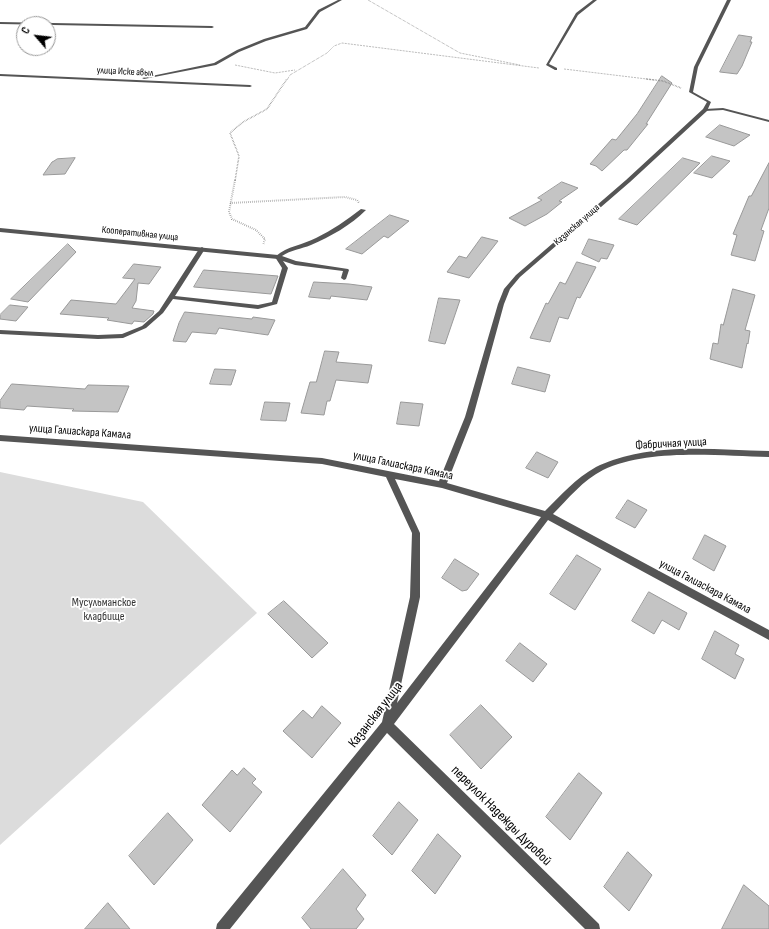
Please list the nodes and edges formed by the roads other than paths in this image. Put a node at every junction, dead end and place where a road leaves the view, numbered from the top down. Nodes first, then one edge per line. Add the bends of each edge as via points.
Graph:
1 (340, 0) edge
2 (595, 0) edge
3 (729, 0) edge
4 (0, 23) edge
5 (212, 28) dead end
6 (556, 69) road end
7 (0, 74) edge
8 (134, 81) junction
9 (250, 86) dead end
10 (705, 110) junction
11 (769, 121) edge
12 (363, 210) road end
13 (0, 230) edge
14 (202, 249) junction
15 (278, 257) junction
16 (344, 278) dead end
17 (171, 297) junction
18 (0, 332) edge
19 (0, 438) edge
20 (769, 454) edge
21 (389, 475) junction
22 (442, 484) junction
23 (547, 515) junction
24 (769, 635) edge
25 (388, 725) junction
26 (222, 929) edge
27 (594, 929) edge

1 - 8 street via 319,11 306,28 265,40 215,64
2 - 6 street via 577,14 547,64
3 - 10 street via 696,67 691,92 709,102
4 - 5 street
7 - 8 street, улица Иске авыл
8 - 9 street, улица Иске авыл
10 - 11 street via 724,109
10 - 22 street, Казанская улица via 518,276 507,289 469,417
12 - 15 street via 339,229 309,244 284,251
13 - 14 street, Кооперативная улица
14 - 15 street, Кооперативная улица
14 - 17 street
15 - 16 street, Кооперативная улица via 295,263 346,270
15 - 17 street via 284,268 275,303 258,307
17 - 18 street via 161,312 144,327 123,336
19 - 21 street, улица Галиаскара Камала via 322,461
20 - 23 street, Фабричная улица via 684,452 623,460 600,468 581,481
21 - 22 street, улица Галиаскара Камала
21 - 25 street via 416,533 415,597
22 - 23 street, улица Галиаскара Камала
23 - 24 street, улица Галиаскара Камала
23 - 25 street, Казанская улица
25 - 26 street, Казанская улица
25 - 27 street, переулок Надежды Дуровой

